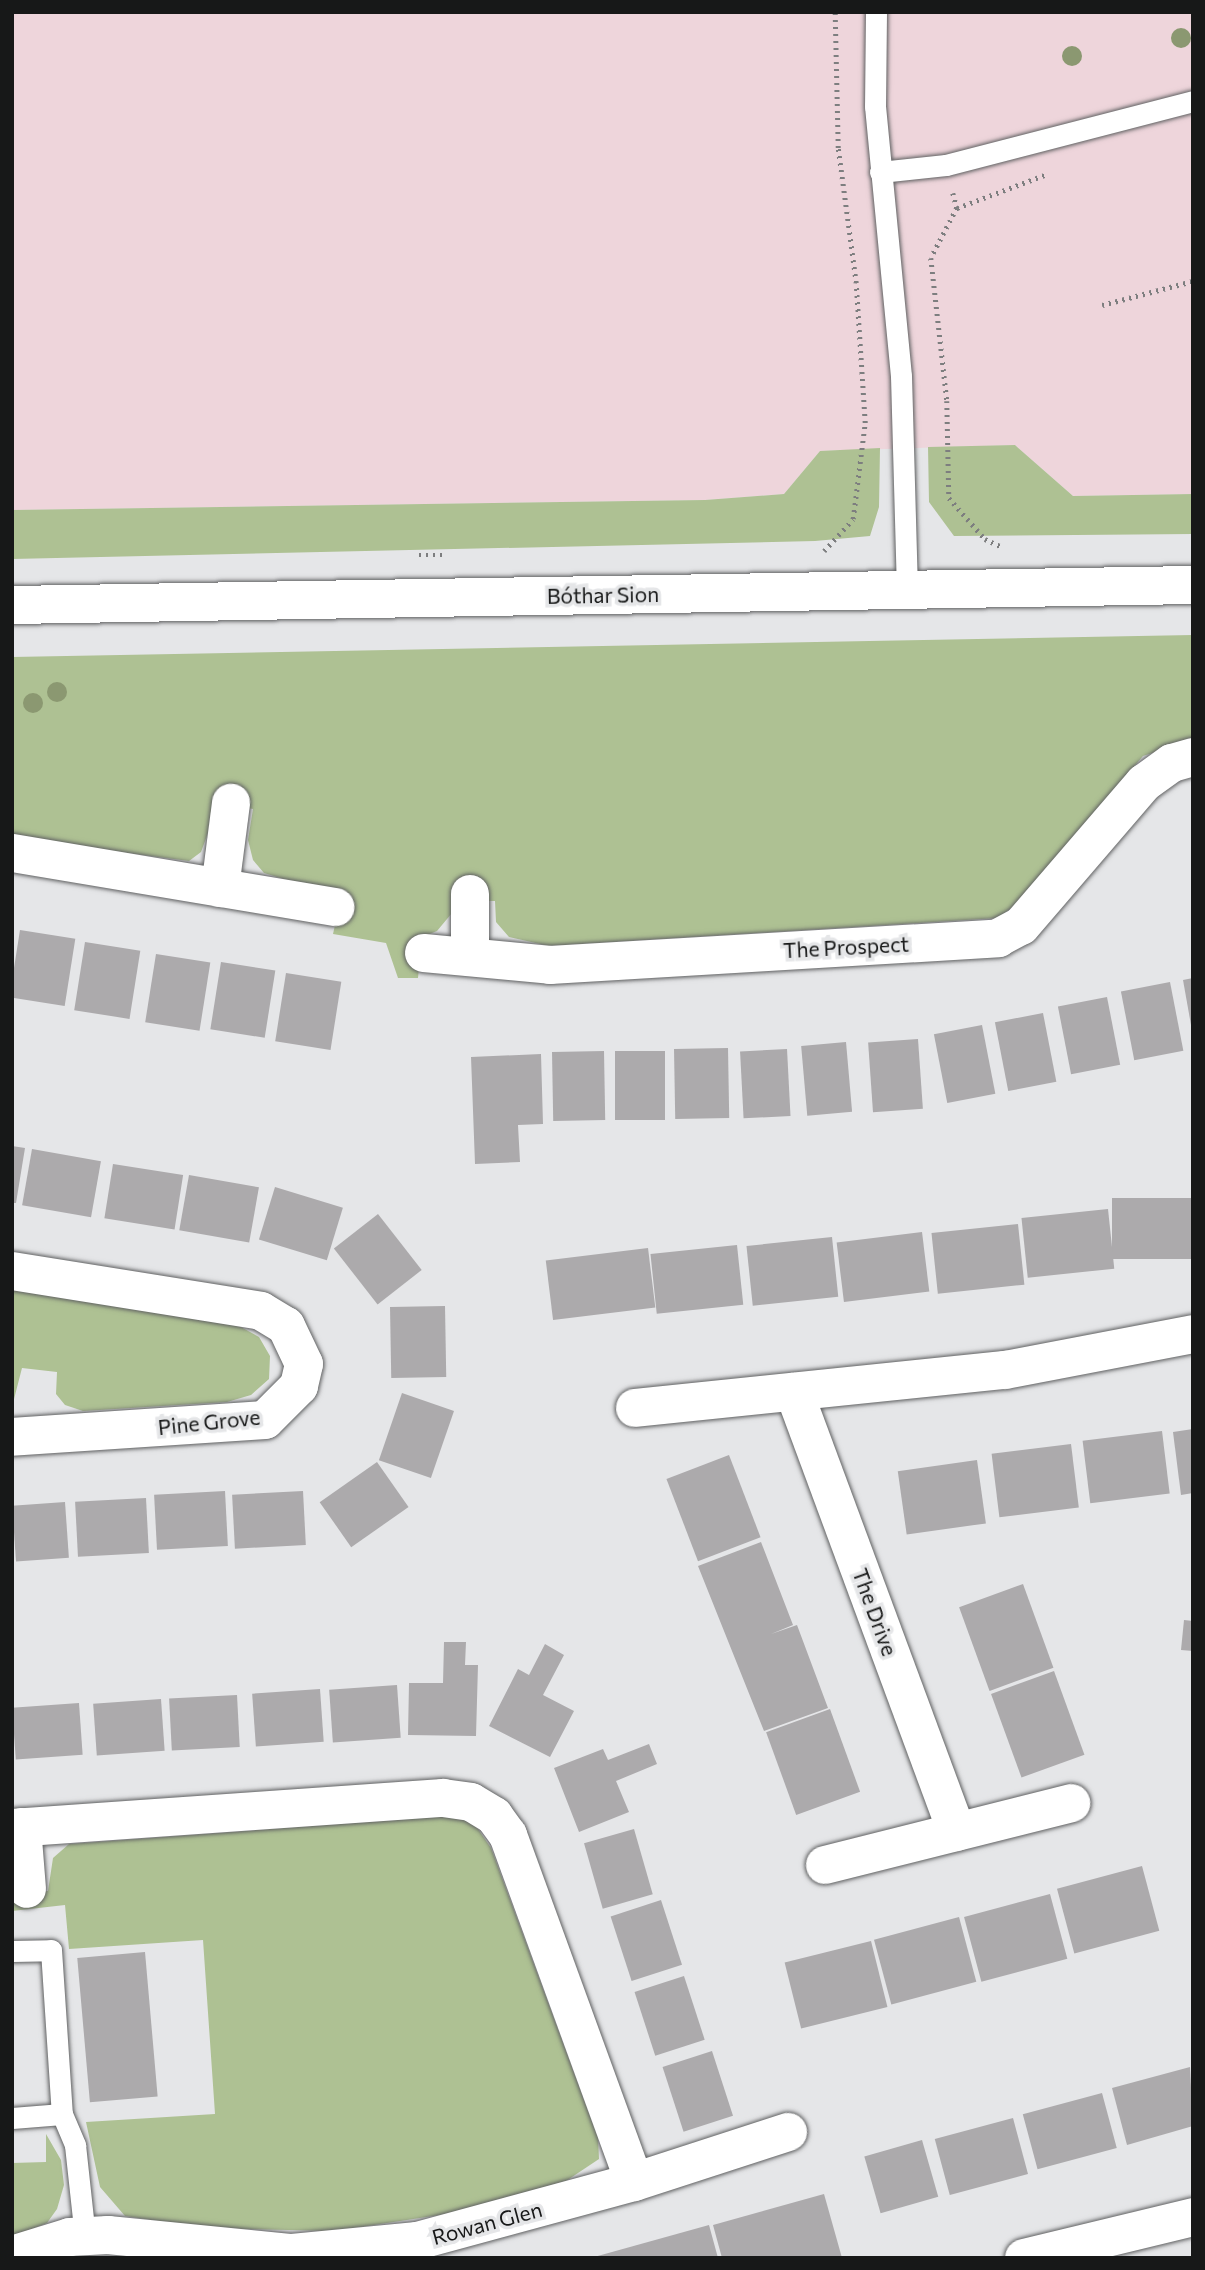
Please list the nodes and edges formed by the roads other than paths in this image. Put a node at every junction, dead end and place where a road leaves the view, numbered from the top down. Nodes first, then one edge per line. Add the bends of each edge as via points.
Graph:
1 (876, 12) edge
2 (1193, 101) edge
3 (880, 172) junction
4 (1193, 585) edge
5 (907, 588) junction
6 (12, 605) edge
7 (1193, 757) edge
8 (231, 803) dead end
9 (12, 853) edge
10 (220, 888) junction
11 (470, 894) dead end
12 (336, 907) dead end
13 (424, 953) dead end
14 (470, 957) junction
15 (12, 1271) edge
16 (1193, 1334) edge
17 (794, 1392) junction
18 (635, 1408) dead end
19 (12, 1437) edge
20 (1071, 1803) dead end
21 (17, 1828) edge
22 (957, 1832) junction
23 (825, 1866) dead end
24 (27, 1889) dead end
25 (12, 1951) edge
26 (62, 2114) junction
27 (12, 2118) edge
28 (788, 2132) dead end
29 (634, 2182) junction
30 (1193, 2217) edge
31 (85, 2237) junction
32 (12, 2255) edge
33 (1024, 2258) edge

1 - 3 lane
2 - 3 lane via 946,164
3 - 5 lane via 891,244 901,376
4 - 5 street, Bóthar Sion
5 - 6 street, Bóthar Sion
7 - 14 street, The Prospect via 1172,763 1143,783 1021,926 998,938 550,965
8 - 10 street
9 - 10 street
10 - 12 street
11 - 14 street
13 - 14 street, The Prospect
15 - 19 street, Pine Grove via 261,1311 286,1326 304,1364 299,1385 265,1420
16 - 17 street via 1005,1370
17 - 18 street
17 - 22 street, The Drive
20 - 22 street
21 - 24 street
21 - 29 street via 443,1798 471,1802 494,1816 508,1835
22 - 23 street
25 - 26 lane via 51,1950
26 - 27 lane
26 - 31 lane via 75,2145
28 - 29 street, Rowan Glen
29 - 31 street, Rowan Glen via 478,2227 349,2250 292,2253
30 - 33 street
31 - 32 street, Rowan Glen

